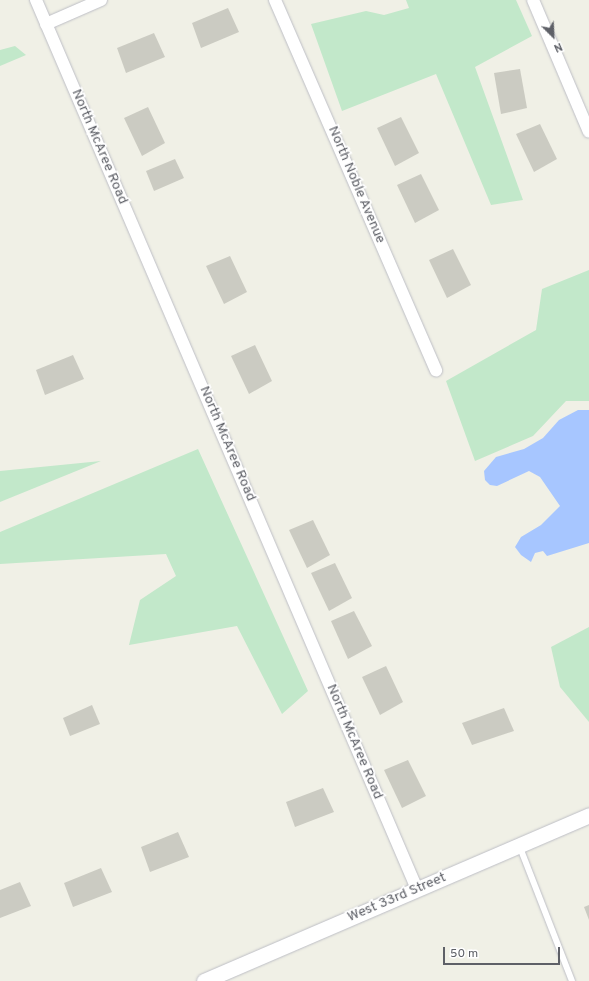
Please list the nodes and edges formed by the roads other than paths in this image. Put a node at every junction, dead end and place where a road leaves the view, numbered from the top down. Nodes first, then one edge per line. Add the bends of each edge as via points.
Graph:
1 (36, 0) edge
2 (101, 0) edge
3 (275, 0) edge
4 (533, 0) edge
5 (46, 24) junction
6 (589, 132) edge
7 (436, 370) dead end
8 (589, 815) edge
9 (519, 845) junction
10 (417, 889) junction
11 (204, 981) edge
12 (572, 981) edge

1 - 5 street, North McAree Road
2 - 5 street
3 - 7 street, North Noble Avenue
4 - 6 street
5 - 10 street, North McAree Road
8 - 9 street, West 33rd Street
9 - 10 street, West 33rd Street
9 - 12 lane
10 - 11 street, West 33rd Street

